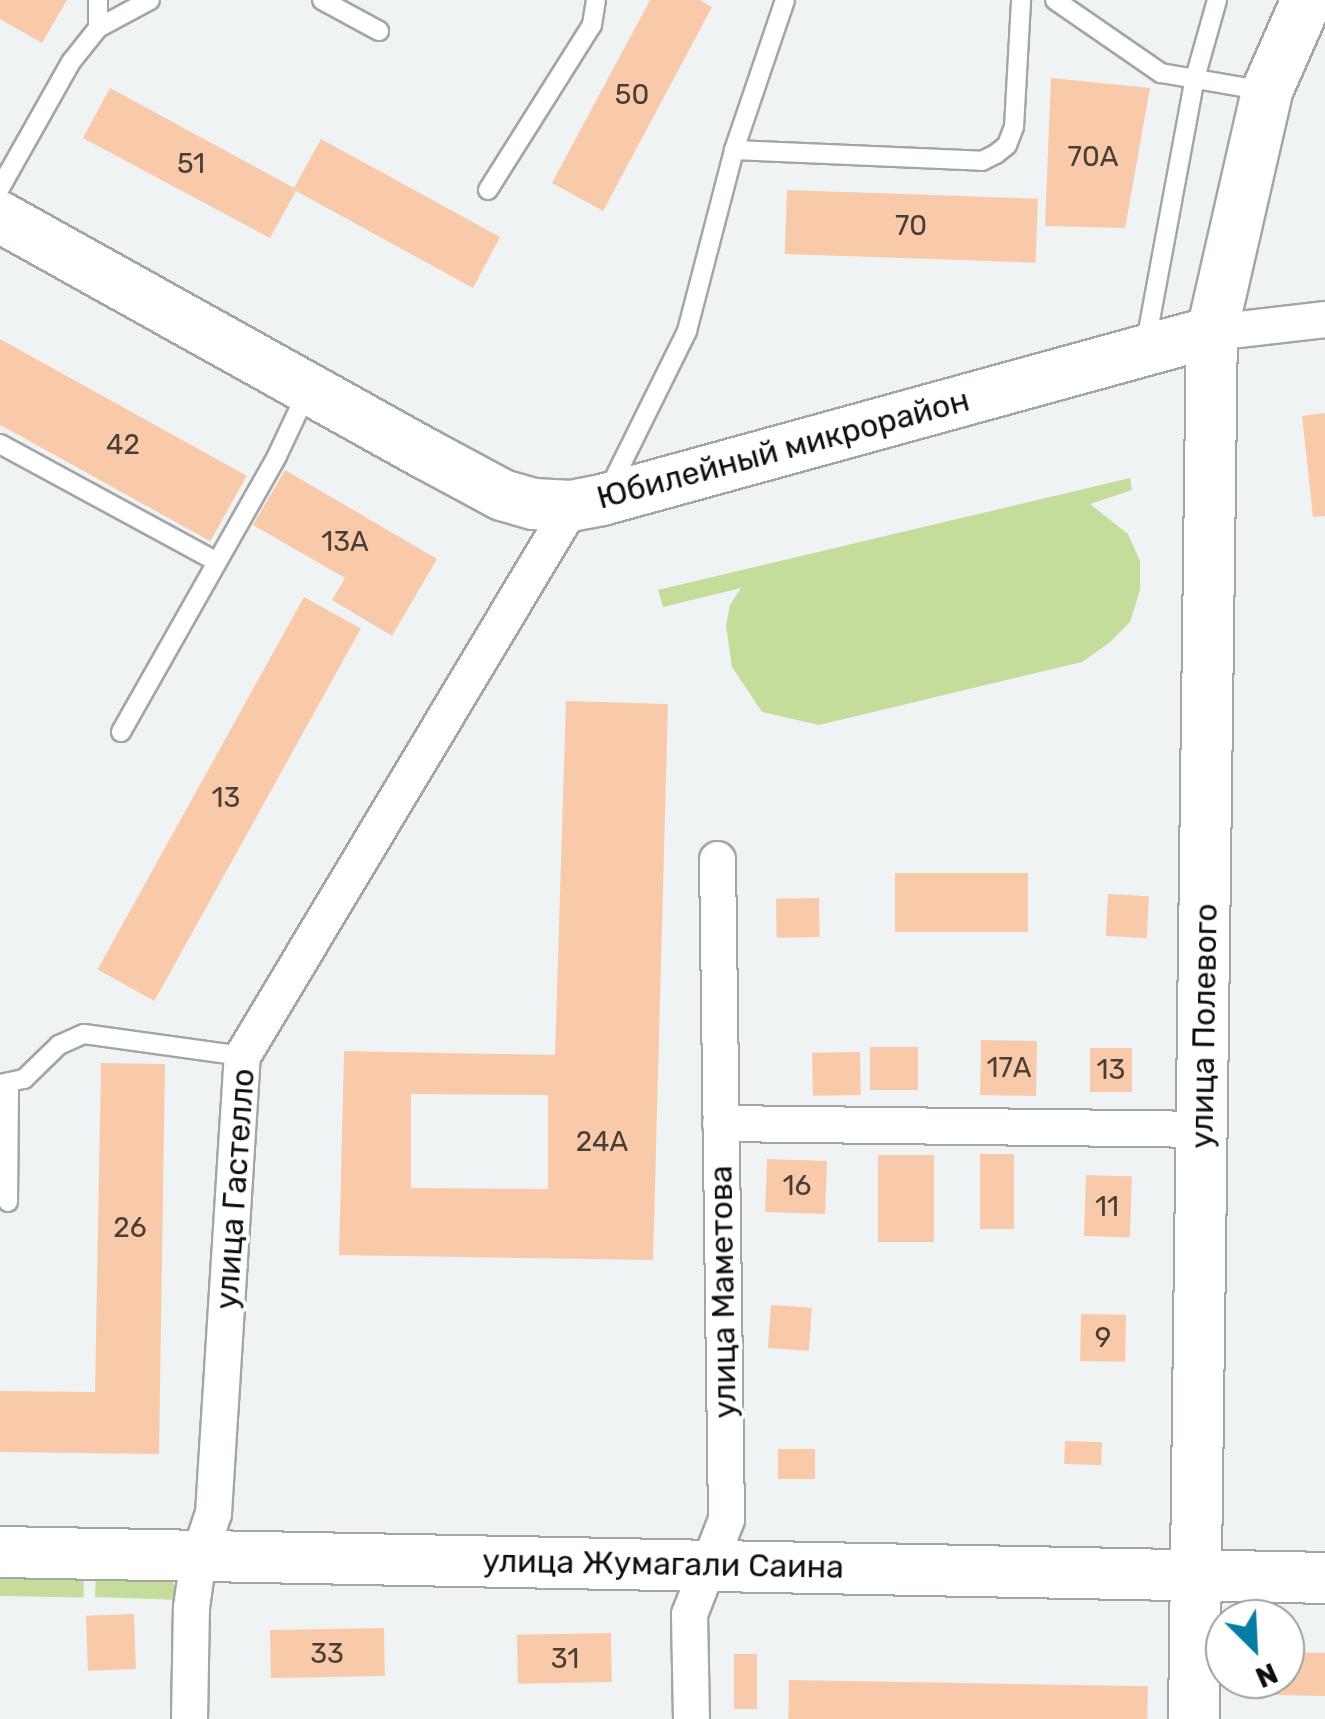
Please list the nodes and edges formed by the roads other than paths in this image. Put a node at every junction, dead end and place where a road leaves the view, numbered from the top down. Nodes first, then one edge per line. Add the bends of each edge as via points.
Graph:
1 (98, 0) edge
2 (150, 0) edge
3 (322, 0) edge
4 (596, 0) edge
5 (786, 0) edge
6 (1022, 0) edge
7 (1055, 0) edge
8 (1217, 0) edge
9 (1308, 0) edge
10 (98, 28) junction
11 (379, 31) dead end
12 (1195, 78) junction
13 (1267, 91) junction
14 (734, 150) junction
15 (0, 188) edge
16 (488, 190) dead end
17 (0, 217) edge
18 (1325, 319) edge
19 (1212, 332) junction
20 (1144, 351) junction
21 (310, 387) junction
22 (0, 444) edge
23 (586, 503) junction
24 (217, 562) junction
25 (121, 732) dead end
26 (717, 858) dead end
27 (242, 1056) junction
28 (4, 1084) edge
29 (720, 1123) junction
30 (1202, 1129) junction
31 (8, 1202) dead end
32 (0, 1552) edge
33 (198, 1556) junction
34 (708, 1563) junction
35 (1197, 1576) junction
36 (1325, 1578) edge
37 (189, 1719) edge
38 (691, 1719) edge
39 (1194, 1719) edge

1 - 10 lane
2 - 10 lane
3 - 11 lane
4 - 16 lane via 592,25
5 - 14 lane
6 - 14 lane via 1014,128 996,154 982,161
7 - 12 lane via 1161,72
8 - 12 lane
9 - 13 street, улица Полевого
10 - 15 lane via 71,62
12 - 13 lane
12 - 20 lane
13 - 19 street, улица Полевого
14 - 23 lane via 687,332 622,470
17 - 21 street, Юбилейный микрорайон
18 - 19 street
19 - 20 street, Юбилейный микрорайон
19 - 30 street, улица Полевого
20 - 23 street, Юбилейный микрорайон
21 - 23 street, Юбилейный микрорайон via 502,495 534,504
21 - 24 lane
22 - 24 lane
23 - 27 street, улица Гастелло
24 - 25 lane
26 - 29 street, улица Маметова
27 - 28 lane via 84,1034 60,1045 36,1070
27 - 33 street, улица Гастелло via 213,1513
28 - 31 lane
29 - 30 street
29 - 34 street, улица Маметова via 726,1519
30 - 35 street, улица Полевого
32 - 33 street, улица Жумагали Саина
33 - 34 street, улица Жумагали Саина
33 - 37 street, улица Гастелло
34 - 35 street, улица Жумагали Саина
34 - 38 street, улица Маметова via 689,1614
35 - 36 street, улица Жумагали Саина
35 - 39 street, улица Полевого

